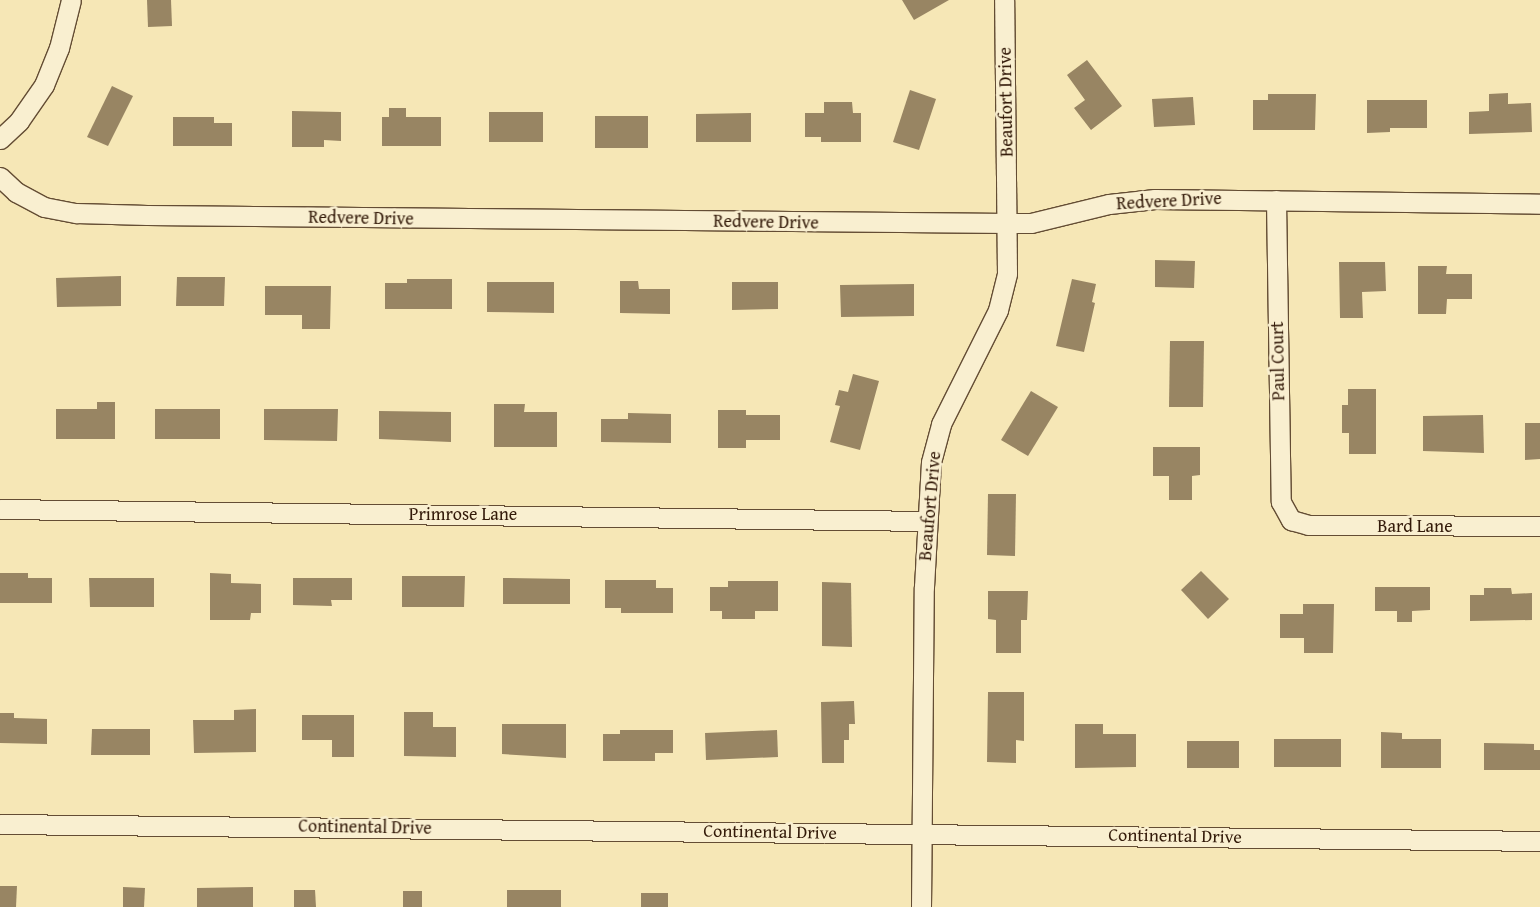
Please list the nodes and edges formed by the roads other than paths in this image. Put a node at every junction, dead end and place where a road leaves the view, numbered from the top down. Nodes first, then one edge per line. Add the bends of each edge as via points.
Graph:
1 (71, 0) edge
2 (1004, 0) edge
3 (0, 139) edge
4 (0, 177) edge
5 (1276, 200) junction
6 (1540, 204) edge
7 (1009, 223) junction
8 (0, 509) edge
9 (1291, 520) joint
10 (926, 521) junction
11 (1540, 526) edge
12 (0, 824) edge
13 (922, 833) junction
14 (1540, 841) edge
15 (921, 907) edge

1 - 3 street via 59,48 44,85 19,120
2 - 7 street, Beaufort Drive
4 - 7 street, Redvere Drive via 16,192 44,207 76,213
5 - 6 street, Redvere Drive
5 - 7 street, Redvere Drive via 1155,199 1109,204 1031,223
5 - 9 street, Paul Court via 1281,502
7 - 10 street, Beaufort Drive via 1007,273 998,310 941,424 931,462
8 - 10 street, Primrose Lane
9 - 11 street, Bard Lane via 1308,525
10 - 13 street, Beaufort Drive
12 - 13 street, Continental Drive
13 - 14 street, Continental Drive
13 - 15 street, Beaufort Drive

